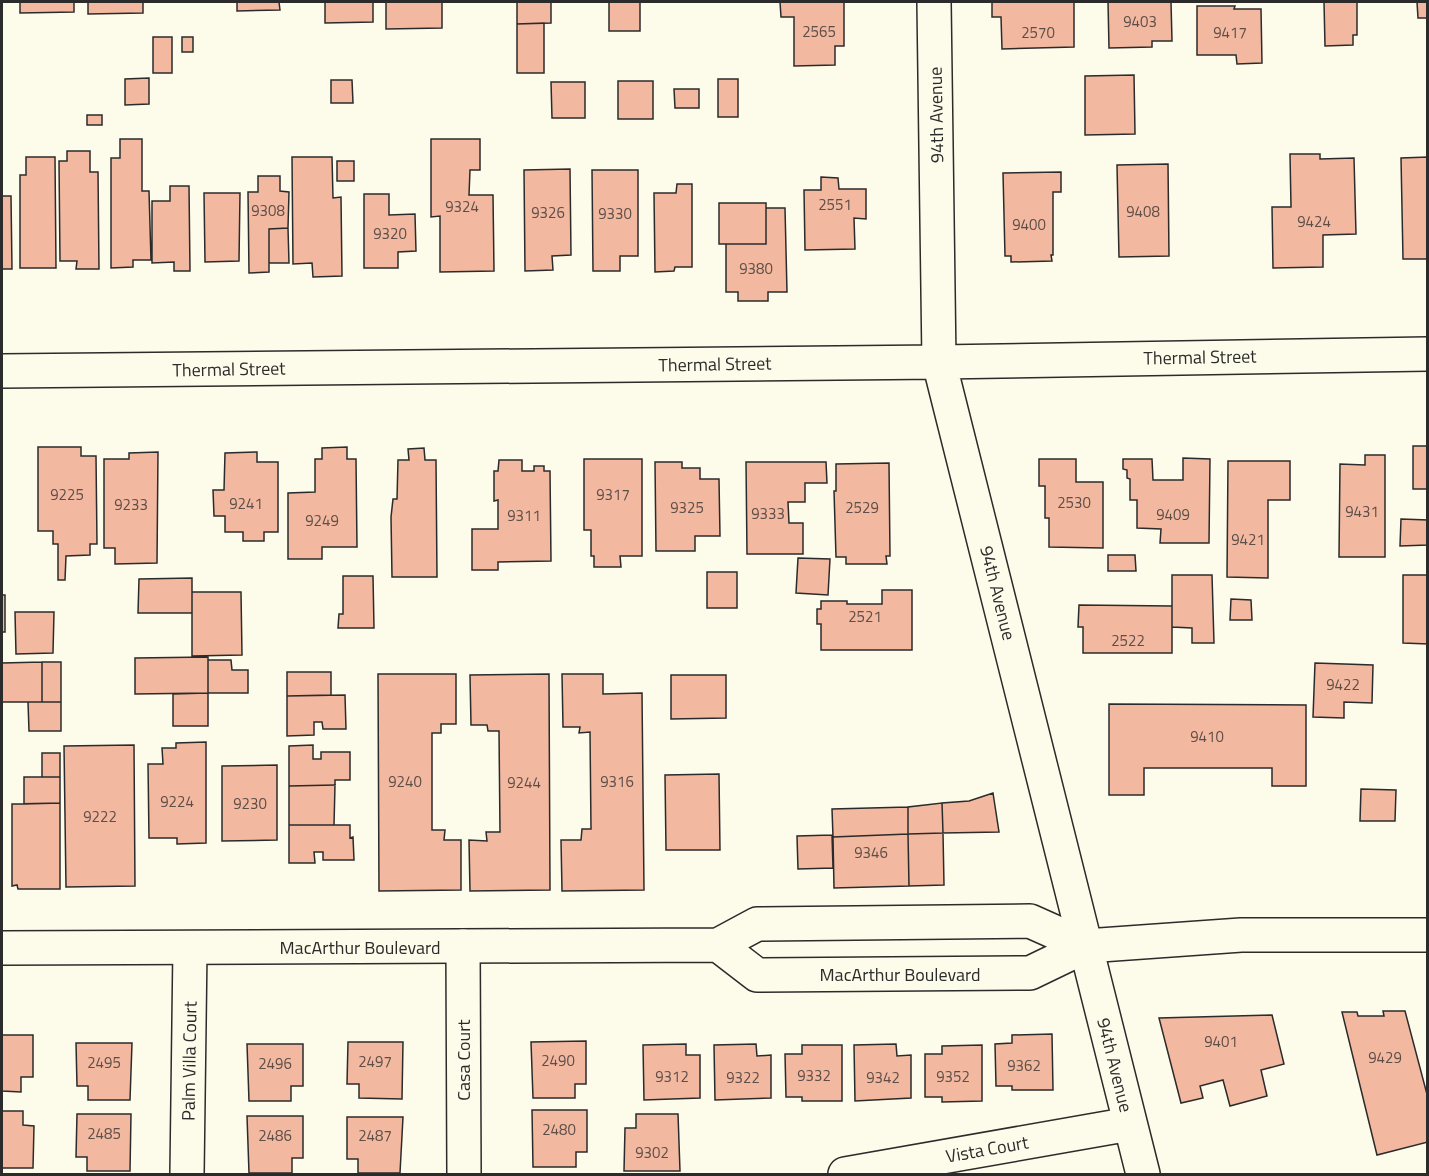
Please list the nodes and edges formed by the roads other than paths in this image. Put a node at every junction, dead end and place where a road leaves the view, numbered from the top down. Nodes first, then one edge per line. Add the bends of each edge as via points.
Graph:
1 (934, 2) edge
2 (1428, 354) edge
3 (939, 362) junction
4 (2, 371) edge
5 (1428, 935) edge
6 (717, 945) junction
7 (463, 946) junction
8 (1086, 946) junction
9 (2, 948) edge
10 (190, 948) junction
11 (1130, 1124) junction
12 (187, 1174) edge
13 (464, 1174) edge
14 (845, 1174) edge
15 (1143, 1174) edge

1 - 3 street, 94th Avenue
2 - 3 street, Thermal Street
3 - 4 street, Thermal Street
3 - 8 street, 94th Avenue
5 - 8 street, MacArthur Boulevard via 1241,935
6 - 7 street, MacArthur Boulevard
6 - 8 street, MacArthur Boulevard via 757,924 1030,921
6 - 8 street, MacArthur Boulevard via 757,975 1030,973
7 - 10 street, MacArthur Boulevard
7 - 13 street, Casa Court
8 - 11 street, 94th Avenue
9 - 10 street, MacArthur Boulevard
10 - 12 street, Palm Villa Court
11 - 14 street, Vista Court
11 - 15 street, 94th Avenue

